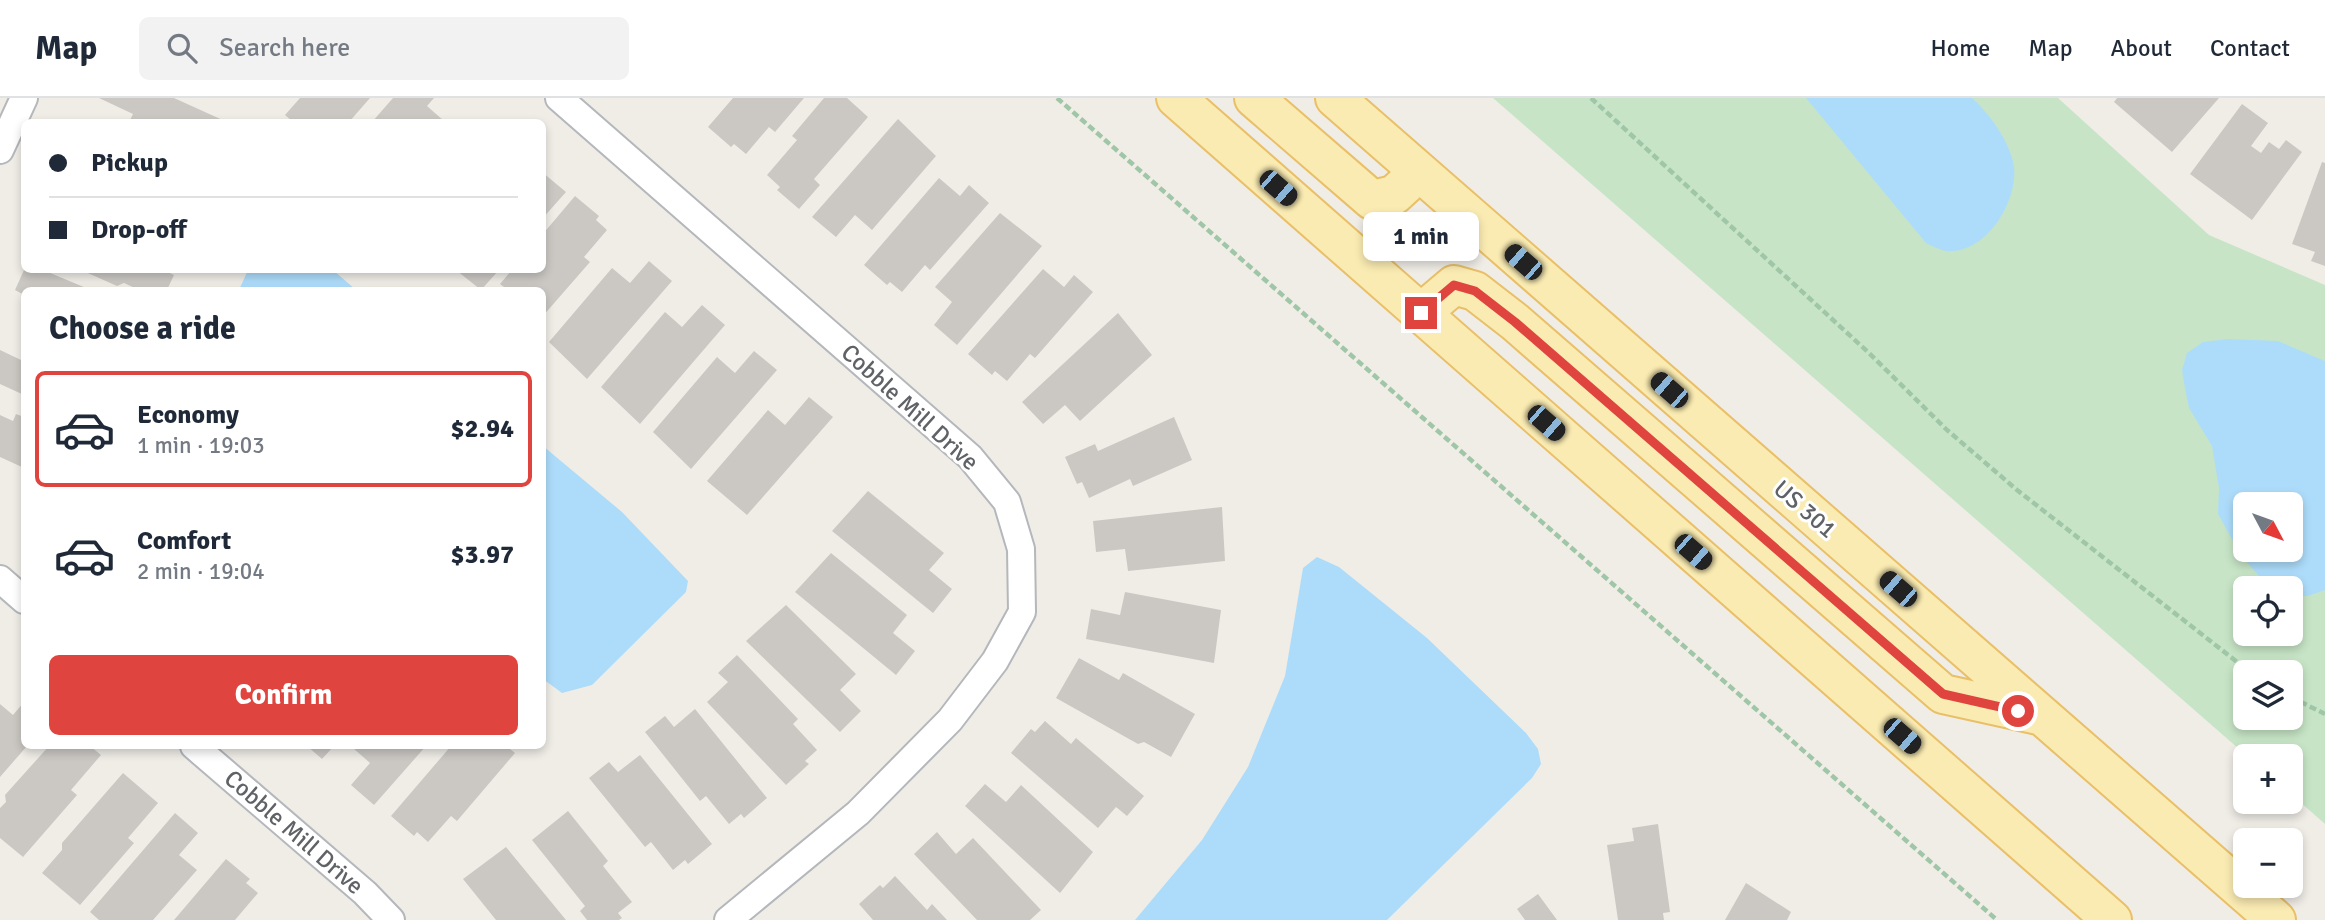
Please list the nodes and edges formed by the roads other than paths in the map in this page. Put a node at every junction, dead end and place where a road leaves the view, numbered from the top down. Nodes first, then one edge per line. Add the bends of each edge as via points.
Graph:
1 (23, 98) edge
2 (559, 98) edge
3 (1176, 98) edge
4 (1254, 98) edge
5 (1335, 98) edge
6 (0, 150) edge
7 (1419, 172) junction
8 (1421, 313) junction
9 (0, 579) edge
10 (21, 597) edge
11 (2043, 717) junction
12 (197, 749) edge
13 (391, 920) edge
14 (728, 920) edge
15 (2112, 920) edge
16 (2276, 920) edge

1 - 6 street
2 - 14 street, Cobble Mill Drive via 970,457 1007,502 1021,549 1022,612 995,661 950,720 858,813
3 - 8 main road
4 - 7 main road via 1372,200 1394,195
5 - 7 main road, US 301 / US 301
7 - 11 main road, US 301 / US 301
8 - 11 main road via 1454,285 1475,291 1943,694
8 - 15 main road
9 - 10 street
11 - 16 main road, US 301 / US 301
12 - 13 street, Cobble Mill Drive

